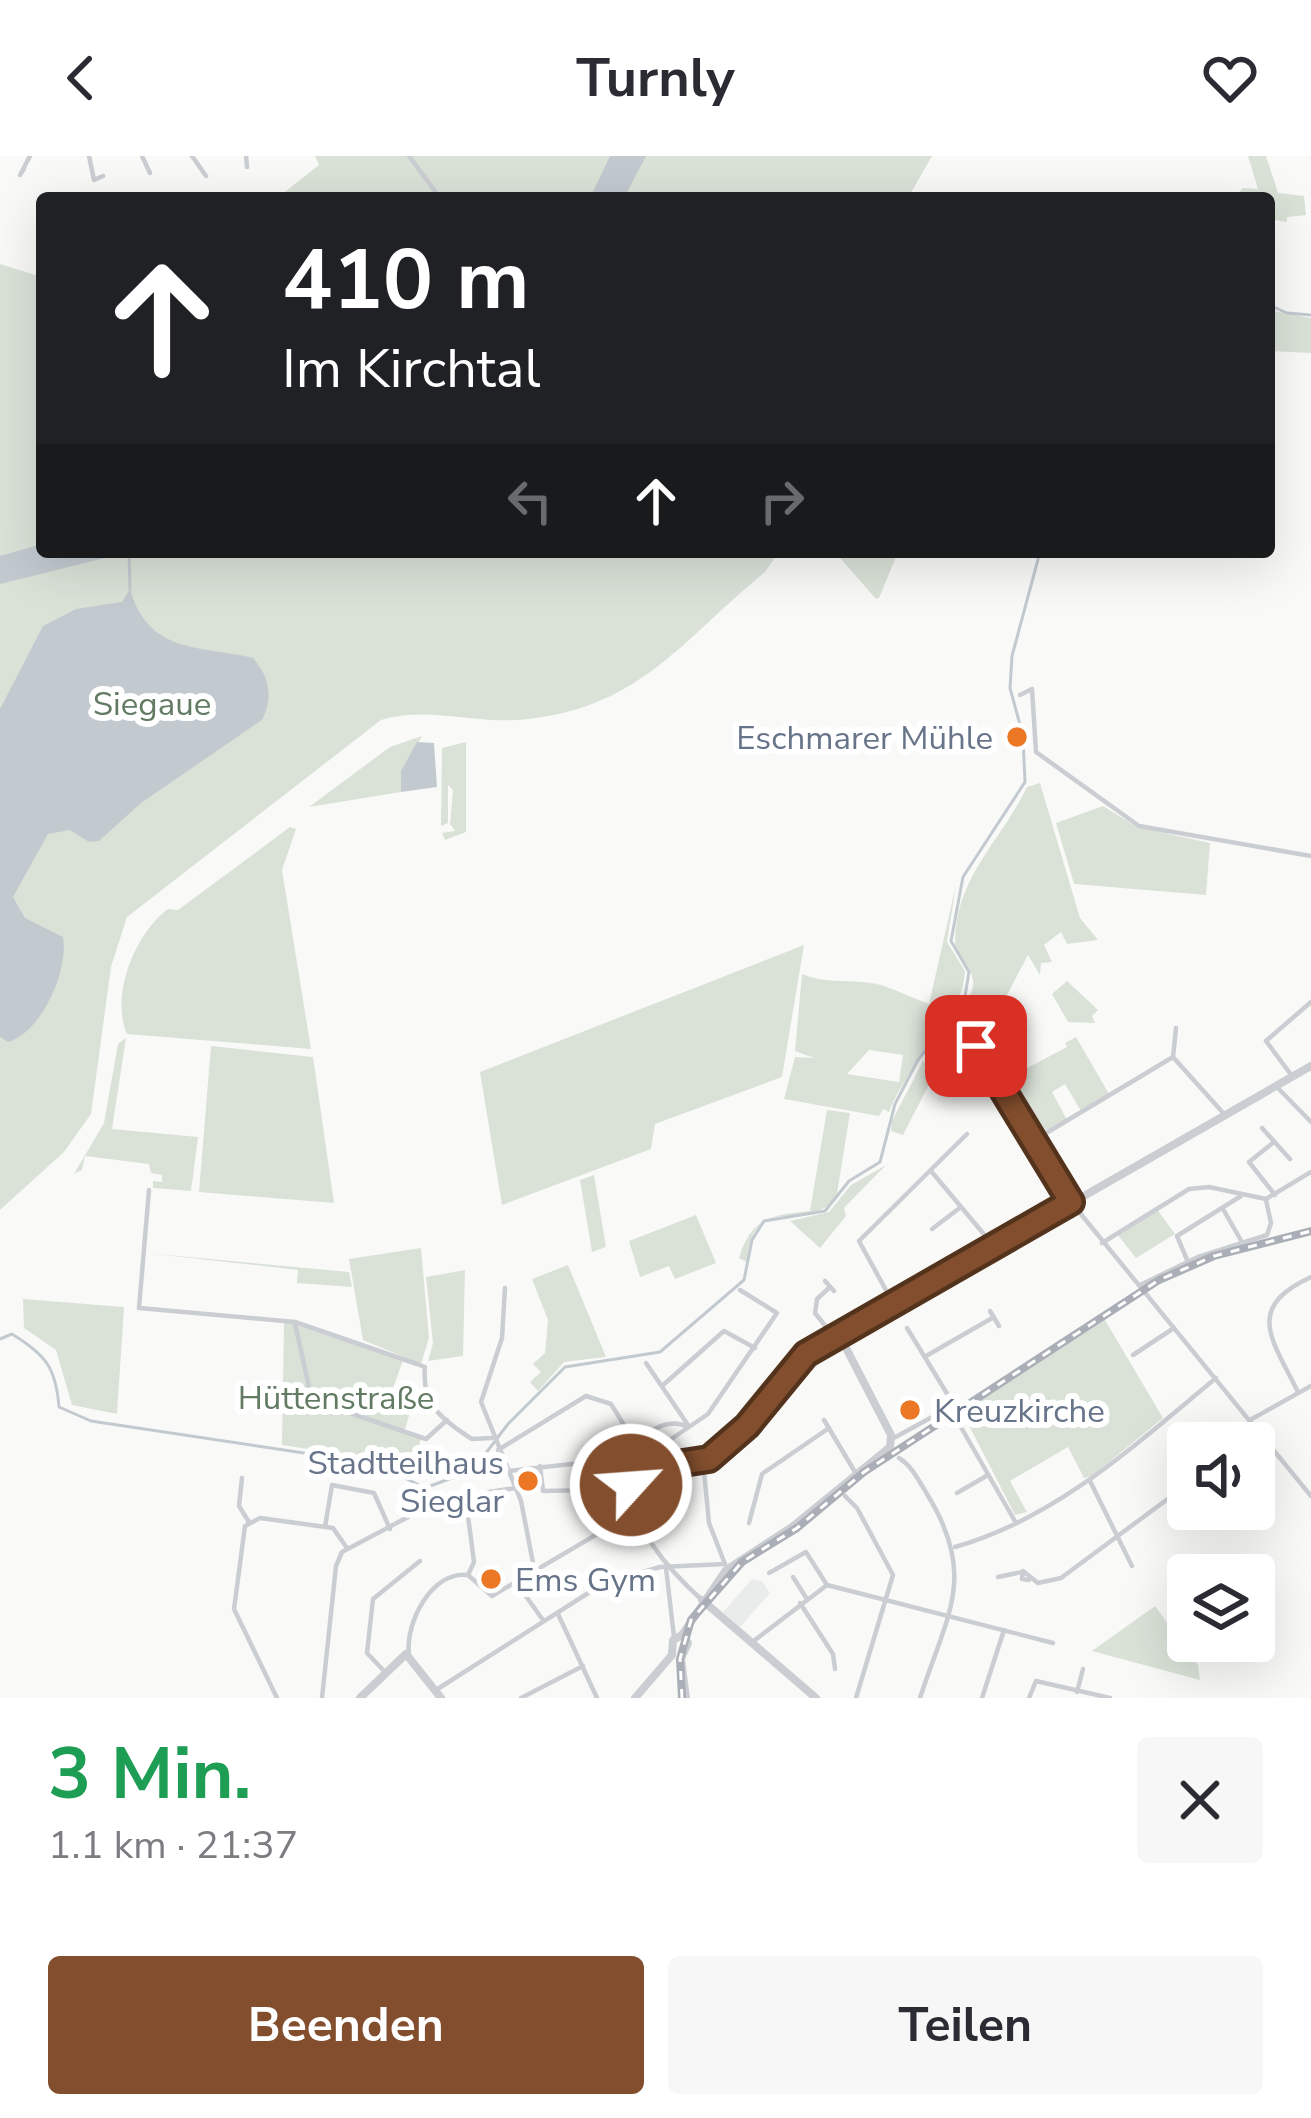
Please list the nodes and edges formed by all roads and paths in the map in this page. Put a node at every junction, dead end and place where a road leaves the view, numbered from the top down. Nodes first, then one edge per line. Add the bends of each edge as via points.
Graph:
1 (31, 156) edge
2 (89, 156) edge
3 (142, 156) edge
4 (192, 156) edge
5 (246, 156) edge
6 (409, 156) edge
7 (247, 167) dead end
8 (24, 170) dead end
9 (150, 173) dead end
10 (103, 176) dead end
11 (206, 176) dead end
12 (436, 192) edge
13 (1030, 697) dead end
14 (1311, 856) edge
15 (1311, 1002) edge
16 (966, 1026) dead end
17 (1176, 1028) dead end
18 (1267, 1041) junction
19 (1258, 1045) dead end
20 (1173, 1057) junction
21 (1311, 1066) edge
22 (1292, 1076) junction
23 (1276, 1086) junction
24 (1225, 1114) junction
25 (1311, 1122) edge
26 (1262, 1128) dead end
27 (967, 1134) dead end
28 (1033, 1142) junction
29 (1274, 1142) junction
30 (1290, 1159) dead end
31 (932, 1171) junction
32 (1310, 1175) edge
33 (149, 1190) dead end
34 (1275, 1195) junction
35 (1240, 1196) junction
36 (1265, 1198) junction
37 (1071, 1202) junction
38 (961, 1207) junction
39 (1223, 1209) junction
40 (932, 1229) dead end
41 (1102, 1244) junction
42 (1243, 1244) junction
43 (994, 1246) junction
44 (1188, 1262) junction
45 (1311, 1277) edge
46 (1140, 1285) junction
47 (830, 1286) dead end
48 (505, 1288) dead end
49 (740, 1290) dead end
50 (893, 1304) junction
51 (295, 1322) junction
52 (999, 1326) dead end
53 (907, 1328) dead end
54 (1174, 1328) junction
55 (839, 1338) junction
56 (755, 1348) junction
57 (1133, 1355) dead end
58 (925, 1357) junction
59 (646, 1363) dead end
60 (1216, 1378) junction
61 (662, 1386) junction
62 (1311, 1386) edge
63 (1298, 1392) junction
64 (952, 1407) junction
65 (447, 1420) junction
66 (824, 1420) dead end
67 (1250, 1420) junction
68 (688, 1426) junction
69 (829, 1429) junction
70 (892, 1439) junction
71 (635, 1443) junction
72 (495, 1444) junction
73 (645, 1457) dead end
74 (899, 1459) dead end
75 (613, 1461) junction
76 (703, 1461) junction
77 (540, 1466) junction
78 (508, 1471) junction
79 (855, 1472) junction
80 (988, 1474) junction
81 (242, 1478) dead end
82 (628, 1480) junction
83 (1090, 1480) junction
84 (516, 1488) junction
85 (465, 1493) junction
86 (957, 1493) dead end
87 (845, 1496) dead end
88 (1311, 1496) edge
89 (1167, 1499) edge
90 (635, 1512) junction
91 (249, 1522) junction
92 (749, 1522) dead end
93 (1016, 1523) junction
94 (325, 1527) junction
95 (390, 1529) junction
96 (1116, 1534) junction
97 (955, 1547) junction
98 (347, 1548) junction
99 (419, 1561) dead end
100 (1132, 1566) dead end
101 (723, 1567) junction
102 (535, 1568) junction
103 (666, 1568) junction
104 (769, 1573) dead end
105 (468, 1575) junction
106 (793, 1577) dead end
107 (998, 1577) dead end
108 (515, 1581) junction
109 (827, 1585) junction
110 (702, 1600) junction
111 (887, 1600) junction
112 (804, 1601) junction
113 (558, 1614) junction
114 (946, 1615) junction
115 (544, 1621) junction
116 (1004, 1630) junction
117 (678, 1636) junction
118 (751, 1643) junction
119 (1053, 1643) dead end
120 (409, 1654) junction
121 (676, 1657) junction
122 (583, 1666) junction
123 (835, 1669) dead end
124 (1083, 1670) dead end
125 (385, 1672) junction
126 (1077, 1691) junction
127 (438, 1694) edge
128 (277, 1698) edge
129 (322, 1698) edge
130 (360, 1698) edge
131 (521, 1698) edge
132 (597, 1698) edge
133 (635, 1698) edge
134 (686, 1698) edge
135 (816, 1698) edge
136 (856, 1698) edge
137 (920, 1698) edge
138 (982, 1698) edge
139 (1029, 1698) edge
140 (1110, 1698) edge

1 - 8 street
2 - 10 street via 94,180
3 - 9 street
4 - 11 street
5 - 7 street
6 - 12 street
13 - 14 street via 1036,752 1139,826
15 - 18 street
16 - 28 street
17 - 20 street
18 - 19 street
18 - 22 street
20 - 24 street
20 - 28 street
21 - 22 street
22 - 23 street
23 - 24 street
23 - 25 street
24 - 37 street
26 - 29 street
27 - 31 street
28 - 37 street
29 - 30 street
29 - 34 street via 1250,1163
31 - 38 street
31 - 50 street via 859,1241
32 - 34 street
33 - 51 street via 139,1308
34 - 36 street
35 - 36 street
35 - 39 street
35 - 41 street via 1209,1187 1177,1193
36 - 42 street via 1270,1231
37 - 41 street
37 - 43 street
38 - 40 street
38 - 43 street
39 - 42 street
39 - 44 street via 1177,1236
41 - 46 street
42 - 44 street
43 - 50 street
44 - 46 street
45 - 63 street via 1279,1294 1270,1310 1271,1335
46 - 54 street
47 - 55 street via 814,1313
48 - 72 street via 502,1338 481,1399
49 - 56 street via 777,1313
50 - 55 street
51 - 65 street via 425,1367 426,1400
51 - 65 street via 312,1400 428,1439
52 - 58 street via 992,1314
53 - 58 street
54 - 57 street
54 - 60 street
55 - 70 street
55 - 76 street via 802,1358 747,1426
56 - 61 street via 724,1331
56 - 68 street via 708,1414
58 - 64 street
59 - 61 street
60 - 67 street
60 - 83 street
61 - 68 street
62 - 63 street
63 - 67 street
64 - 70 street
64 - 80 street
65 - 72 street
66 - 69 street
67 - 88 street
68 - 71 street via 664,1424
68 - 73 street
69 - 79 street
69 - 92 street via 762,1474
70 - 79 street
71 - 72 street via 610,1404 586,1396
71 - 75 street
72 - 78 street
74 - 97 street
75 - 77 street
75 - 82 street
76 - 82 street via 644,1469
76 - 101 street
77 - 78 street
77 - 82 street via 543,1490
78 - 84 street
79 - 101 street via 791,1527
80 - 86 street
80 - 93 street
81 - 91 street via 239,1508
82 - 90 street
83 - 93 street
83 - 96 street
84 - 85 street
84 - 102 street
85 - 95 street
85 - 105 street via 474,1562
87 - 111 street via 891,1564
89 - 96 street
90 - 102 street
90 - 103 street
91 - 94 street
91 - 128 street via 234,1610
93 - 97 street
94 - 95 street via 332,1485 374,1492
94 - 98 street via 338,1531
95 - 98 street
96 - 100 street
96 - 107 street via 1056,1581 1029,1580 1030,1571
97 - 114 street
98 - 129 street via 336,1565
99 - 125 street via 373,1598 368,1653
101 - 103 street
101 - 110 street
102 - 108 street
103 - 110 street
103 - 113 street via 604,1582
103 - 117 street
104 - 109 street via 808,1552
105 - 108 street via 489,1597
105 - 120 street via 433,1587
106 - 112 street
108 - 115 street
109 - 111 street
109 - 112 street
110 - 117 street
110 - 118 street
111 - 114 street
111 - 136 street
112 - 118 street
112 - 123 street
113 - 115 street
113 - 122 street
114 - 116 street
114 - 137 street
115 - 127 street
116 - 119 street
116 - 138 street
117 - 121 street
117 - 121 street via 688,1642
118 - 135 street
120 - 125 street
120 - 127 street
121 - 133 street
121 - 134 street
122 - 131 street
122 - 132 street
124 - 126 street
125 - 130 street
126 - 139 street via 1036,1681
126 - 140 street

